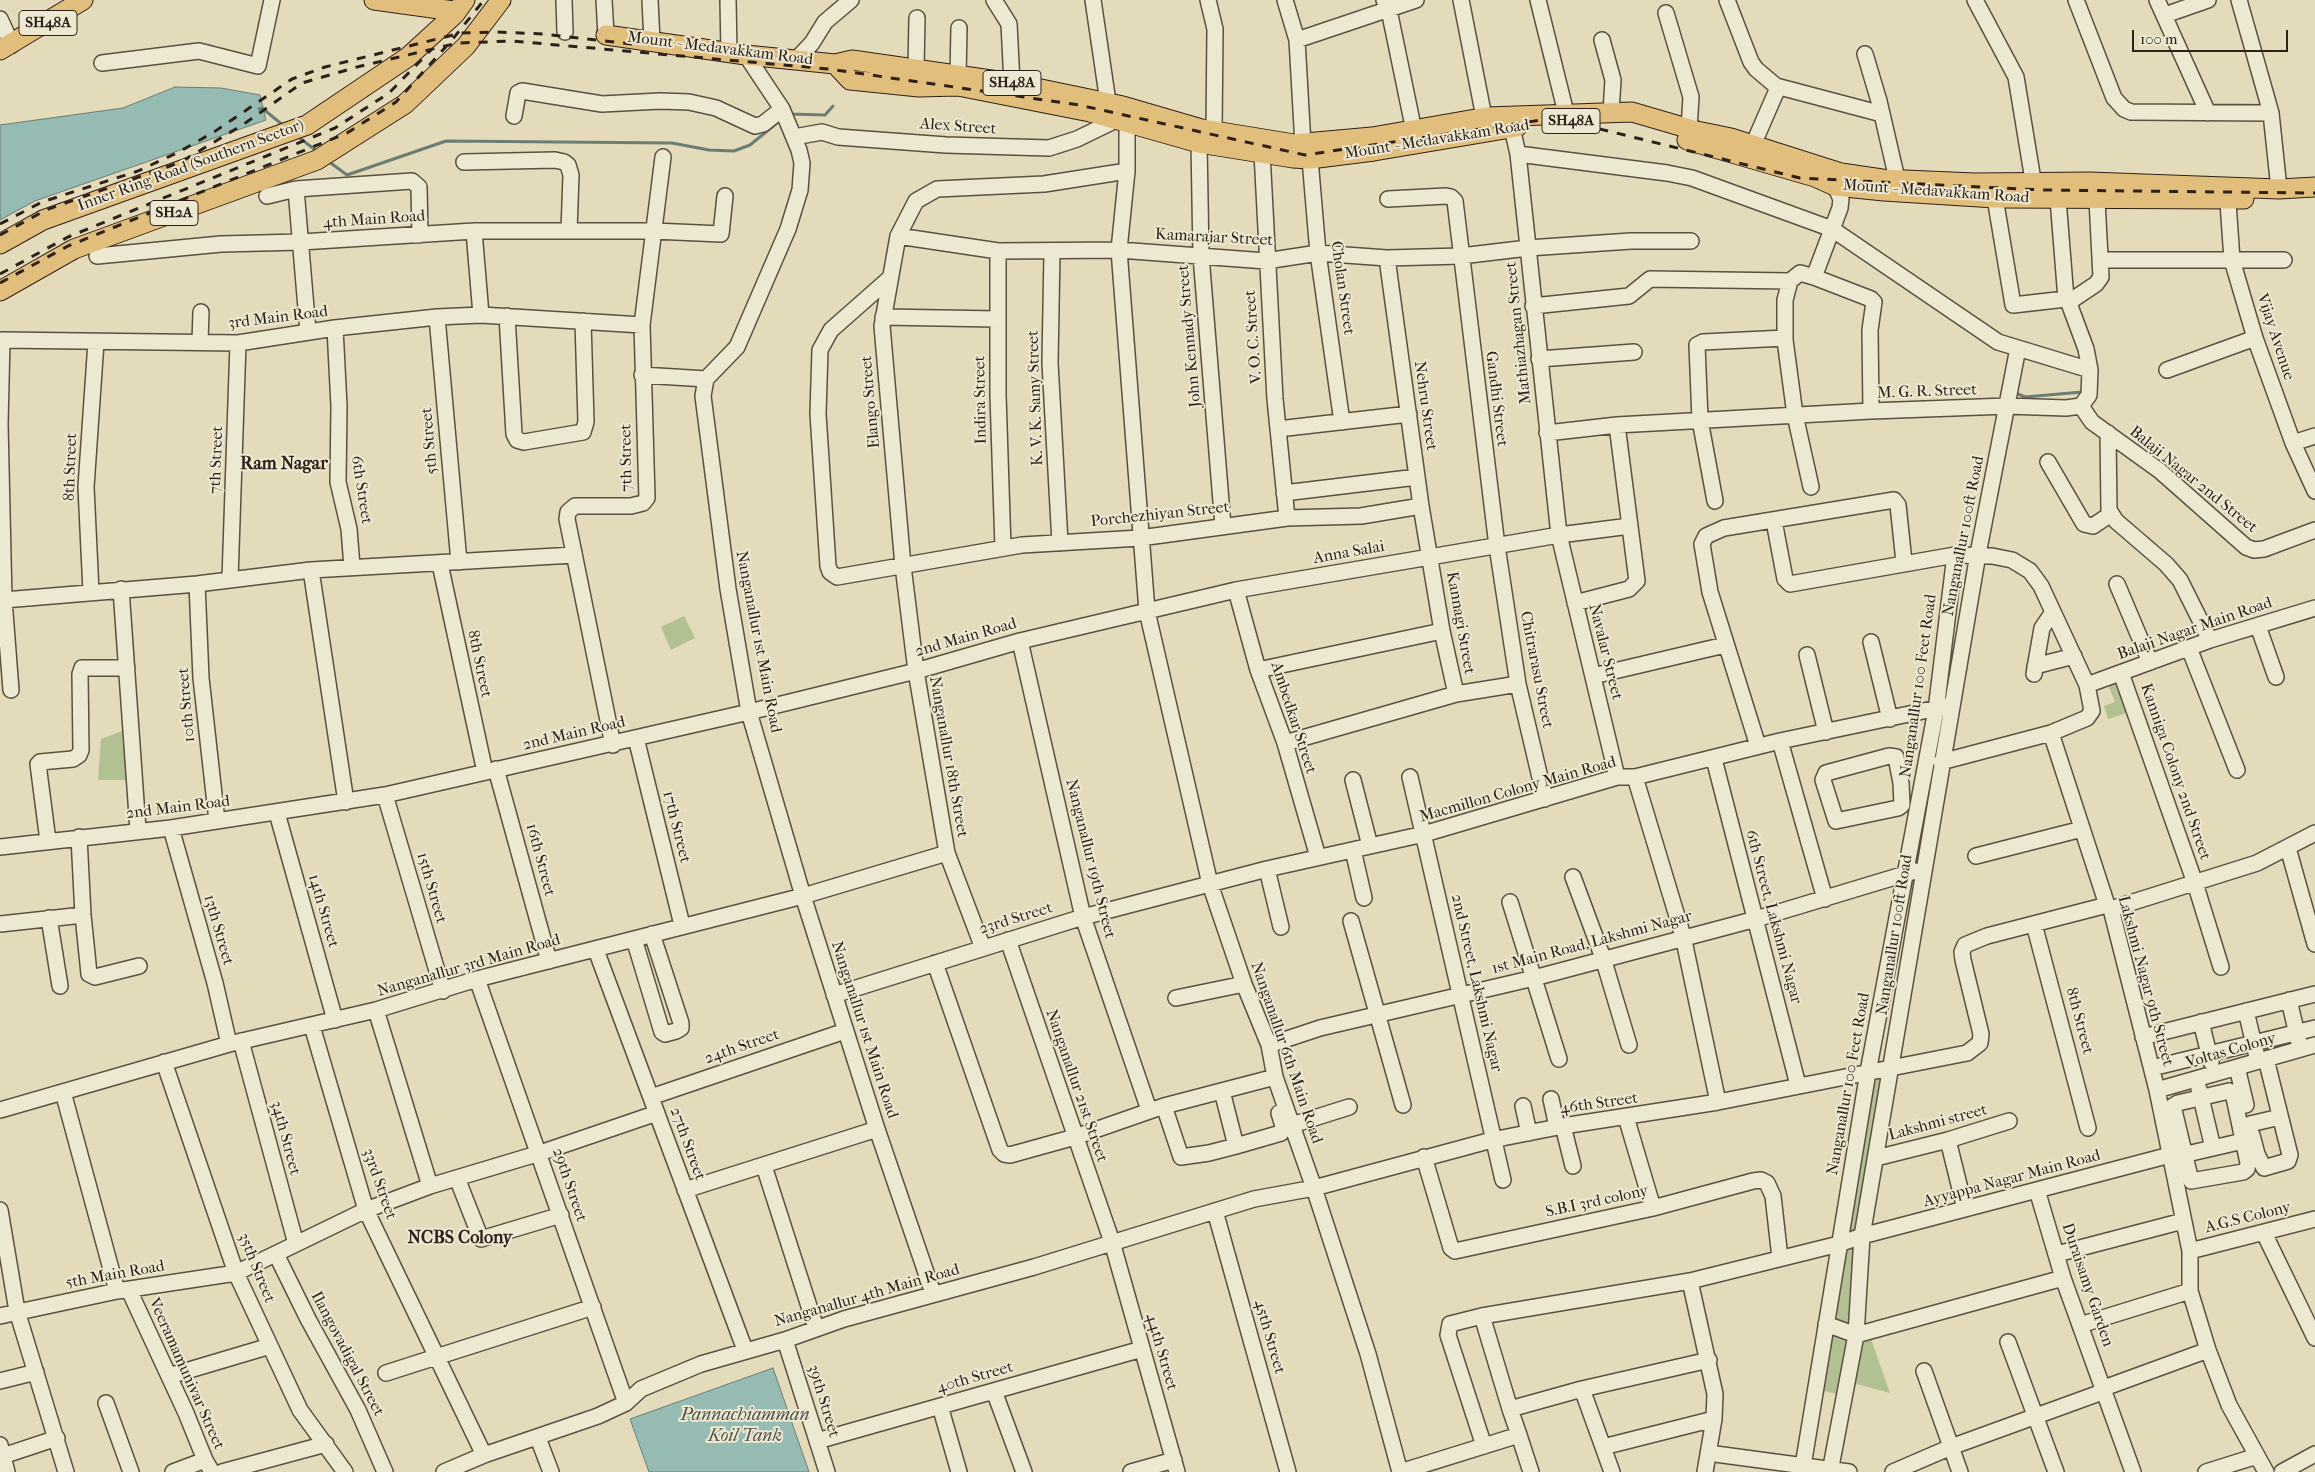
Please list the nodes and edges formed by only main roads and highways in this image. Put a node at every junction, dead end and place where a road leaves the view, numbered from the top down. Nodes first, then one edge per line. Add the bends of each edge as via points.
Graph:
1 (83, 0) edge
2 (374, 0) edge
3 (501, 0) edge
4 (411, 3) edge
5 (457, 6) edge
6 (606, 35) road end
7 (6, 48) edge
8 (835, 64) junction
9 (1123, 117) junction
10 (1499, 121) junction
11 (1306, 152) junction
12 (1838, 179) junction
13 (2315, 187) edge
14 (2035, 190) junction
15 (2228, 193) junction
16 (2315, 196) edge
17 (0, 244) edge
18 (0, 291) edge

1 - 7 main road, SH48A
2 - 4 main road
3 - 18 main road, SH2A via 466,46 404,104 317,160 74,249
4 - 5 main road
5 - 17 main road, Inner Ring Road (Southern Sector) / SH2A via 408,57 307,125 43,220
6 - 8 main road, Mount - Medavakkam Road / SH48A
8 - 9 main road, Mount - Medavakkam Road / SH48A via 850,80 919,87 958,86
8 - 9 main road, Mount - Medavakkam Road / SH48A via 852,60 1012,83 1108,102
9 - 11 main road, Mount - Medavakkam Road / SH48A
9 - 11 main road, Mount - Medavakkam Road / SH48A via 1199,143 1262,154
10 - 11 main road, Mount - Medavakkam Road / SH48A via 1414,131
10 - 11 main road, Mount - Medavakkam Road / SH48A via 1374,151
10 - 12 main road, Mount - Medavakkam Road / SH48A via 1627,124 1815,177
10 - 12 main road, Mount - Medavakkam Road / SH48A via 1566,113 1632,112 1753,145
12 - 14 main road, Mount - Medavakkam Road / SH48A via 1974,183
12 - 14 main road, Mount - Medavakkam Road / SH48A via 1935,196 1995,198
13 - 15 main road, Mount - Medavakkam Road / SH48A
14 - 15 main road, Mount - Medavakkam Road / SH48A
14 - 15 main road, Mount - Medavakkam Road / SH48A via 2058,199 2097,200
15 - 16 main road, Mount - Medavakkam Road / SH48A

